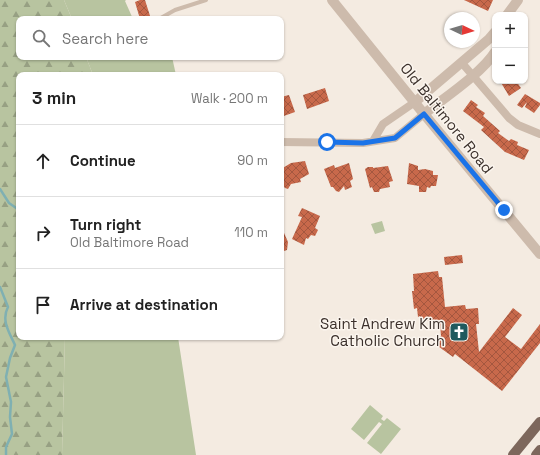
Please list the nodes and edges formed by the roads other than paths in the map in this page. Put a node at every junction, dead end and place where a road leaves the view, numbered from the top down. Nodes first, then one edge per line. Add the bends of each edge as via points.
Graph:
1 (206, 0) edge
2 (332, 0) edge
3 (518, 0) edge
4 (510, 12) edge
5 (515, 12) edge
6 (164, 16) edge
7 (492, 36) edge
8 (492, 56) edge
9 (462, 63) junction
10 (473, 75) junction
11 (415, 102) junction
12 (424, 114) junction
13 (540, 134) edge
14 (373, 141) junction
15 (284, 142) edge
16 (540, 254) edge
17 (540, 422) edge
18 (540, 450) edge
19 (513, 455) edge
20 (536, 455) edge

1 - 6 lane
2 - 11 street, Old Baltimore Road
3 - 4 street
3 - 5 street
7 - 9 street
8 - 10 street
9 - 10 street
9 - 11 street
10 - 12 street
10 - 13 street via 509,118 518,125
11 - 12 street, Old Baltimore Road
11 - 14 street via 383,124
12 - 14 street via 395,138
12 - 16 street, Old Baltimore Road
14 - 15 street
17 - 19 main road
18 - 20 main road

